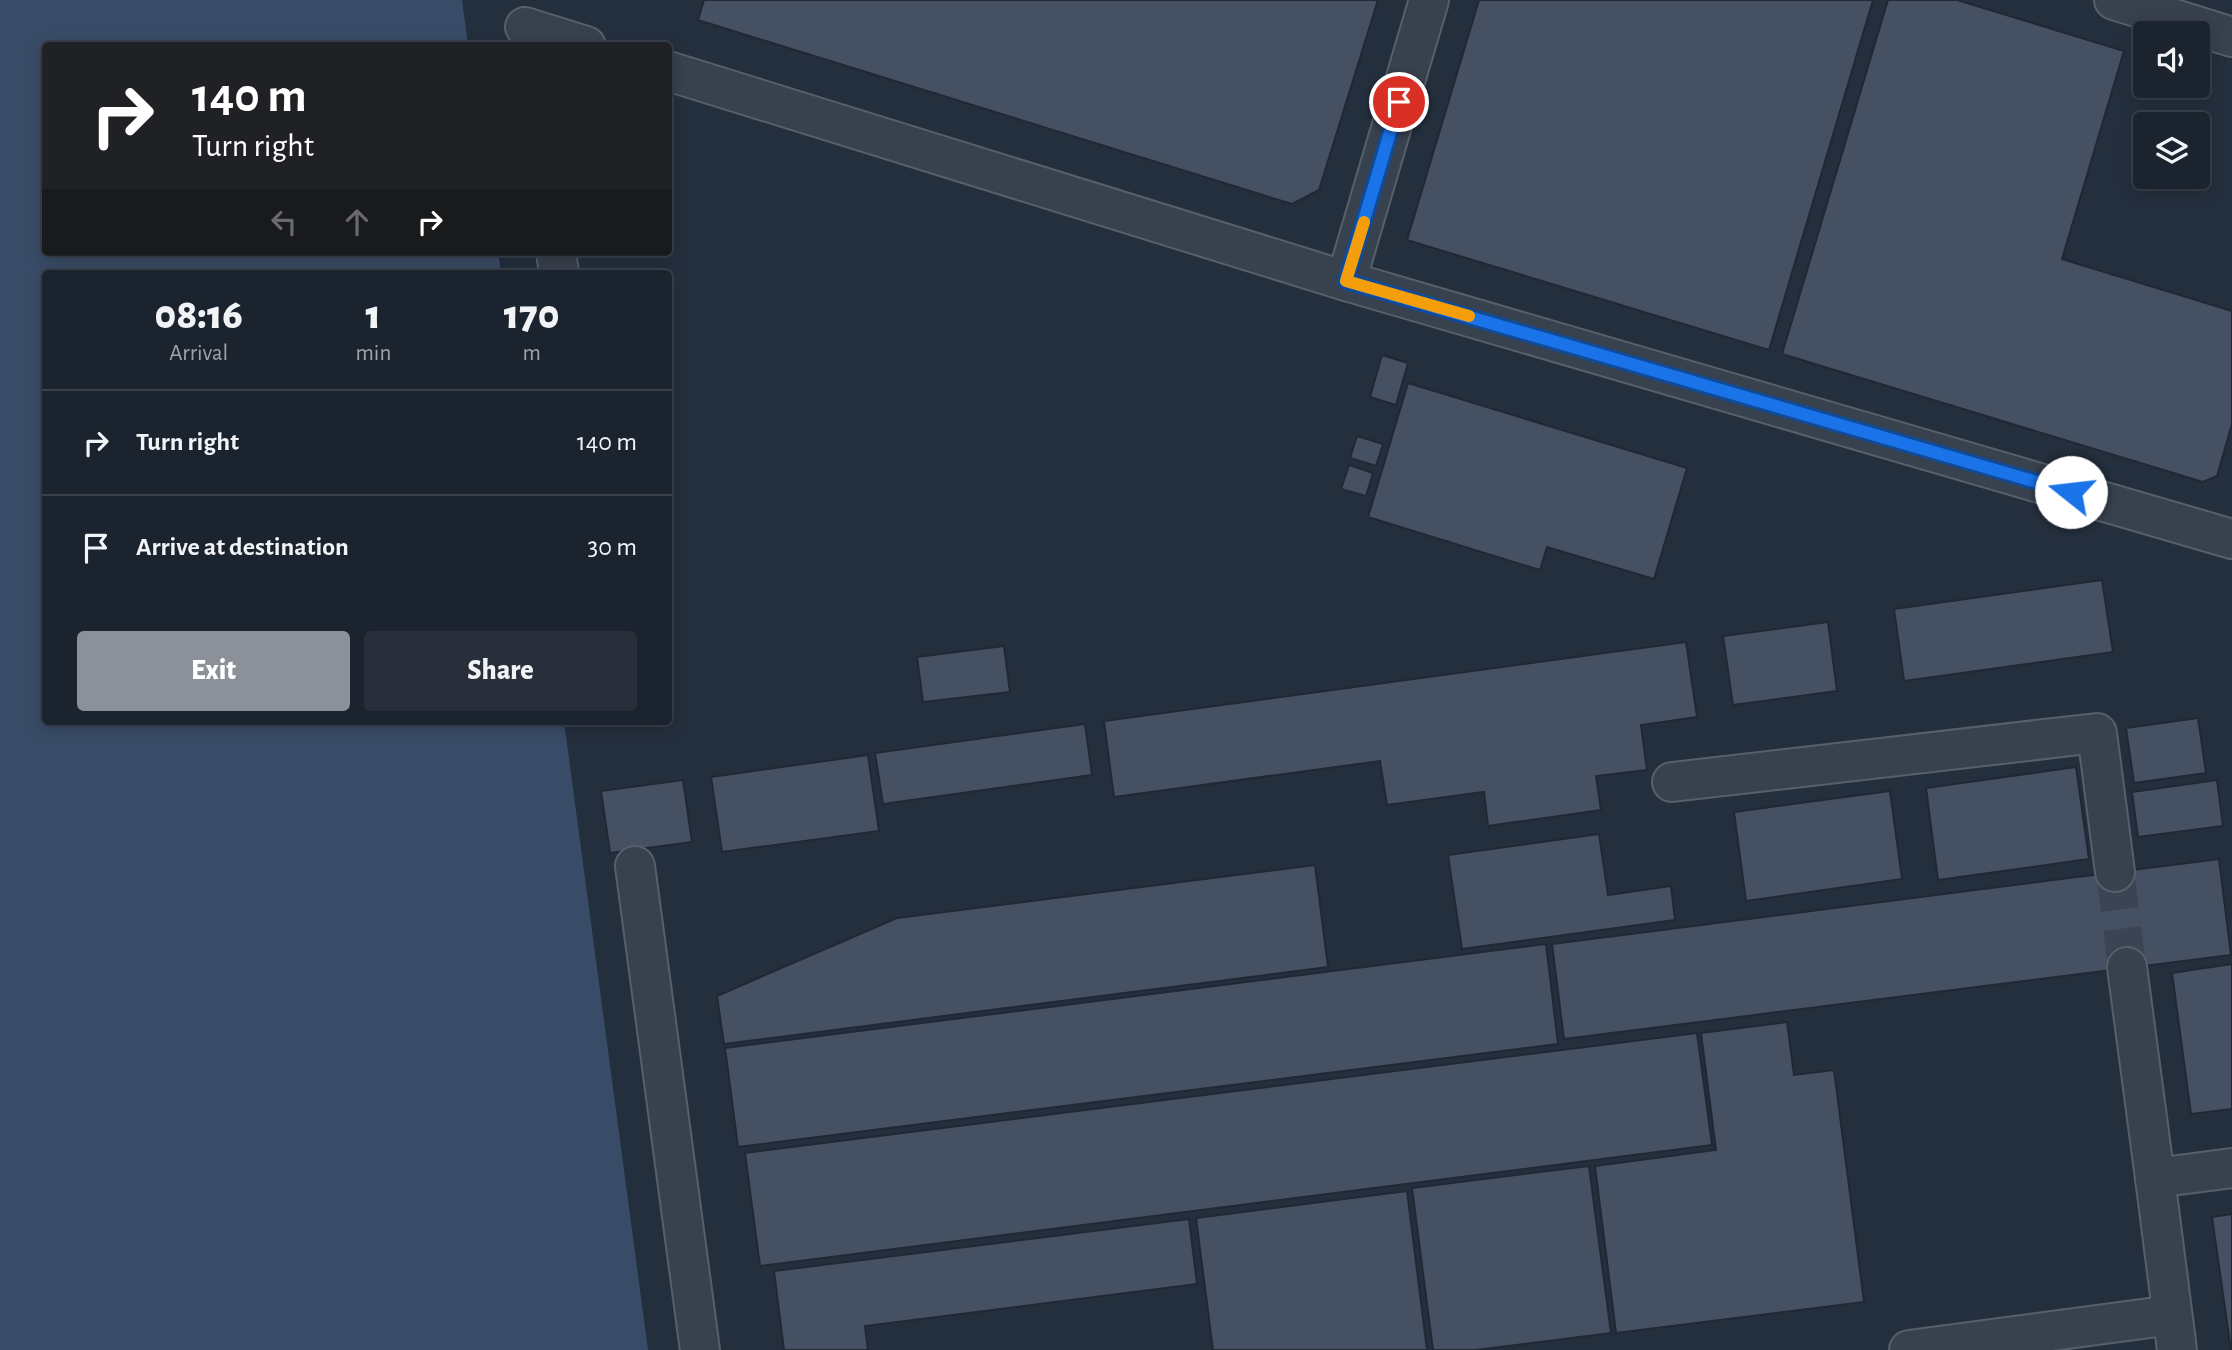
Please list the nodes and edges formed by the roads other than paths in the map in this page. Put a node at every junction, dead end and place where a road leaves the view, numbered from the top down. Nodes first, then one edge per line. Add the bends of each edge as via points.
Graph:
1 (1429, 0) edge
2 (2114, 0) edge
3 (524, 24) edge
4 (2232, 37) edge
5 (575, 42) edge
6 (672, 72) edge
7 (1346, 281) junction
8 (2232, 539) edge
9 (1672, 782) dead end
10 (635, 866) dead end
11 (2115, 872) tunnel mouth
12 (2127, 967) tunnel mouth
13 (2232, 1168) edge
14 (2155, 1178) junction
15 (2174, 1332) edge
16 (700, 1350) edge
17 (1909, 1350) edge

1 - 7 lane
2 - 4 lane
3 - 5 lane
6 - 7 lane
7 - 8 lane
9 - 11 lane via 2097,733
10 - 16 lane
12 - 14 lane
13 - 14 lane
14 - 15 lane
15 - 17 lane

